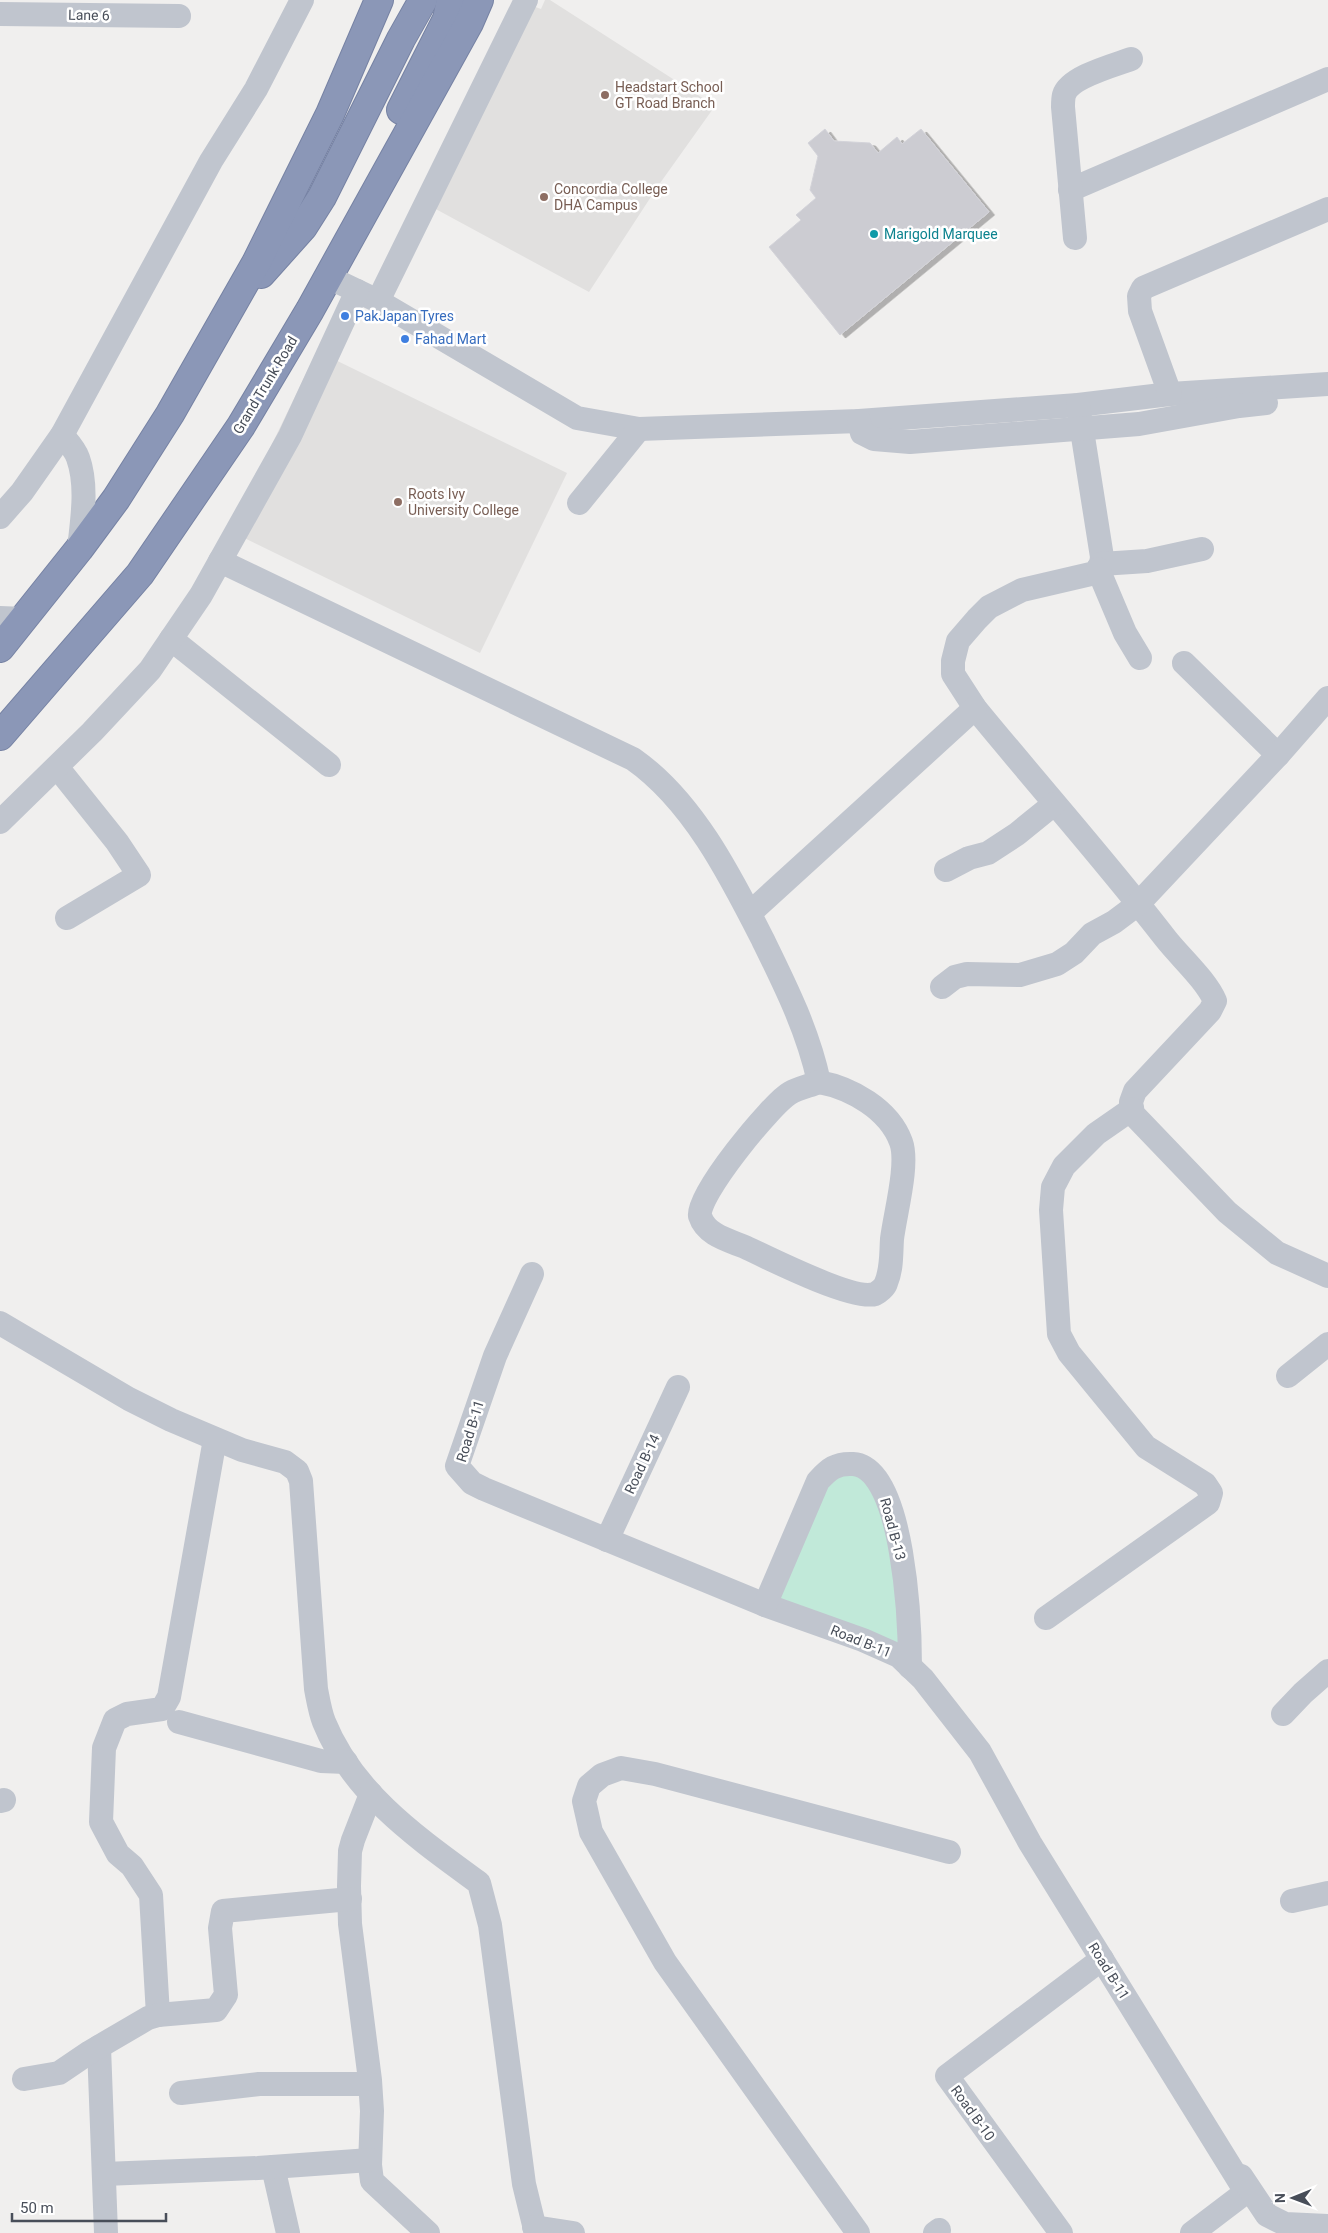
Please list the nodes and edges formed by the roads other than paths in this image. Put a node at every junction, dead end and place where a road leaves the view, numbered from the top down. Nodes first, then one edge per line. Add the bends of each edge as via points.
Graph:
1 (302, 0) edge
2 (379, 0) edge
3 (423, 0) edge
4 (451, 0) edge
5 (480, 0) edge
6 (526, 0) edge
7 (0, 14) edge
8 (179, 16) dead end
9 (1131, 59) dead end
10 (1328, 79) edge
11 (1070, 190) junction
12 (1328, 208) edge
13 (1075, 238) dead end
14 (329, 275) junction
15 (368, 296) junction
16 (231, 307) junction
17 (1328, 384) edge
18 (1170, 394) junction
19 (1328, 398) edge
20 (1078, 405) junction
21 (859, 421) junction
22 (639, 429) junction
23 (1081, 429) junction
24 (62, 435) junction
25 (579, 503) dead end
26 (0, 517) edge
27 (79, 549) junction
28 (1202, 549) dead end
29 (220, 561) junction
30 (1100, 567) junction
31 (12, 618) edge
32 (171, 639) junction
33 (0, 648) edge
34 (1140, 658) dead end
35 (1184, 663) dead end
36 (1328, 698) edge
37 (975, 708) junction
38 (0, 736) edge
39 (1278, 755) junction
40 (329, 765) dead end
41 (57, 768) junction
42 (1054, 804) junction
43 (0, 822) edge
44 (946, 870) dead end
45 (1138, 904) junction
46 (750, 913) junction
47 (67, 918) dead end
48 (942, 987) dead end
49 (818, 1082) junction
50 (1132, 1109) junction
51 (532, 1274) dead end
52 (1328, 1276) edge
53 (0, 1323) edge
54 (1328, 1344) edge
55 (1288, 1376) dead end
56 (678, 1387) dead end
57 (215, 1438) junction
58 (607, 1540) junction
59 (765, 1605) junction
60 (1046, 1618) dead end
61 (910, 1667) junction
62 (1328, 1671) edge
63 (1283, 1714) dead end
64 (179, 1722) dead end
65 (346, 1762) junction
66 (371, 1794) junction
67 (949, 1852) dead end
68 (1328, 1893) edge
69 (350, 1899) junction
70 (1292, 1901) dead end
71 (1102, 1959) junction
72 (158, 2015) junction
73 (1153, 2042) junction
74 (99, 2047) junction
75 (24, 2079) dead end
76 (370, 2084) junction
77 (181, 2093) dead end
78 (370, 2160) junction
79 (273, 2167) junction
80 (104, 2174) junction
81 (1328, 2226) edge
82 (535, 2230) edge
83 (106, 2233) edge
84 (288, 2233) edge
85 (428, 2233) edge
86 (573, 2233) edge
87 (858, 2233) edge
88 (1061, 2233) edge
89 (1192, 2233) edge

1 - 24 street via 256,89 210,161
2 - 16 highway via 330,114
3 - 16 highway via 322,197 303,227
4 - 14 highway via 447,19 373,169
5 - 14 highway, Grand Trunk Road
6 - 15 street
7 - 8 street, Lane 6
9 - 11 street via 1081,78 1064,94
10 - 11 street
11 - 13 street
12 - 18 street via 1142,288 1140,311
14 - 15 street
14 - 38 highway, Grand Trunk Road via 241,426 140,574
15 - 22 street via 577,418
15 - 29 street
16 - 27 highway via 170,414 116,499
17 - 18 street
18 - 20 street
19 - 23 street via 1239,406 1139,424
20 - 21 street
20 - 23 street
21 - 22 street
21 - 23 street via 862,433 874,439 910,442
22 - 25 street
23 - 30 street via 1102,557
24 - 26 street
24 - 27 street via 78,458 82,482
27 - 31 highway
28 - 30 street
29 - 32 street
29 - 46 street via 633,759 669,790 707,840
30 - 34 street via 1125,633
30 - 37 street via 1095,573 1022,590 989,607 977,619 958,642 953,661 953,674
31 - 33 highway
32 - 40 street
32 - 41 street via 150,670
35 - 39 street
36 - 39 street
37 - 42 street
37 - 46 street
39 - 45 street
41 - 43 street
41 - 47 street via 139,874
42 - 44 street via 988,853
42 - 45 street
45 - 48 street via 1092,934 1074,953 1057,964 1020,975 967,974 955,977
45 - 50 street via 1212,993 1215,1001 1210,1011 1135,1091
46 - 49 street via 812,1049
49 - 49 street via 837,1086 872,1105 890,1122 901,1142 903,1165 892,1262 885,1286 875,1294 860,1294 826,1283 712,1233 700,1215 700,1207 708,1191 764,1118 789,1093
50 - 52 street via 1133,1114 1227,1212 1277,1253
50 - 60 street via 1096,1134 1064,1166 1053,1186 1050,1210 1058,1334 1146,1447 1205,1484 1211,1493 1208,1503
51 - 58 street, Road B-11 via 495,1356 457,1466 472,1483 484,1489
53 - 57 street via 128,1398
54 - 55 street
56 - 58 street, Road B-14
57 - 65 street via 242,1450 285,1462 297,1471 301,1481 316,1688 323,1721
57 - 72 street via 169,1697 162,1709 127,1714 115,1720 104,1748 101,1822 118,1854 132,1866 151,1895
58 - 59 street, Road B-11
59 - 61 street, Road B-11 via 863,1640 899,1656
59 - 61 street, Road B-13 via 818,1481 829,1468 844,1463 858,1464 875,1476 887,1499 900,1548 908,1594
61 - 71 street, Road B-11 via 980,1752 1030,1843
62 - 63 street
64 - 65 street via 321,1761
65 - 66 street
66 - 69 street via 350,1852
66 - 82 street via 409,1830 479,1883 490,1925 524,2184
67 - 87 street via 655,1774 620,1768 602,1775 589,1786 584,1801 591,1832 665,1962
68 - 70 street
69 - 72 street via 223,1911 220,1928 226,1995 220,2006 216,2010
69 - 76 street via 350,1924
71 - 73 street, Road B-11
71 - 88 street, Road B-10 via 947,2076
72 - 74 street
73 - 81 street via 1267,2215 1285,2224
73 - 89 street, Road B-11 via 1246,2192
74 - 75 street via 59,2073
74 - 80 street
76 - 77 street via 260,2084
76 - 78 street
78 - 79 street
78 - 85 street via 372,2181
79 - 80 street
79 - 84 street
80 - 83 street
82 - 86 street

